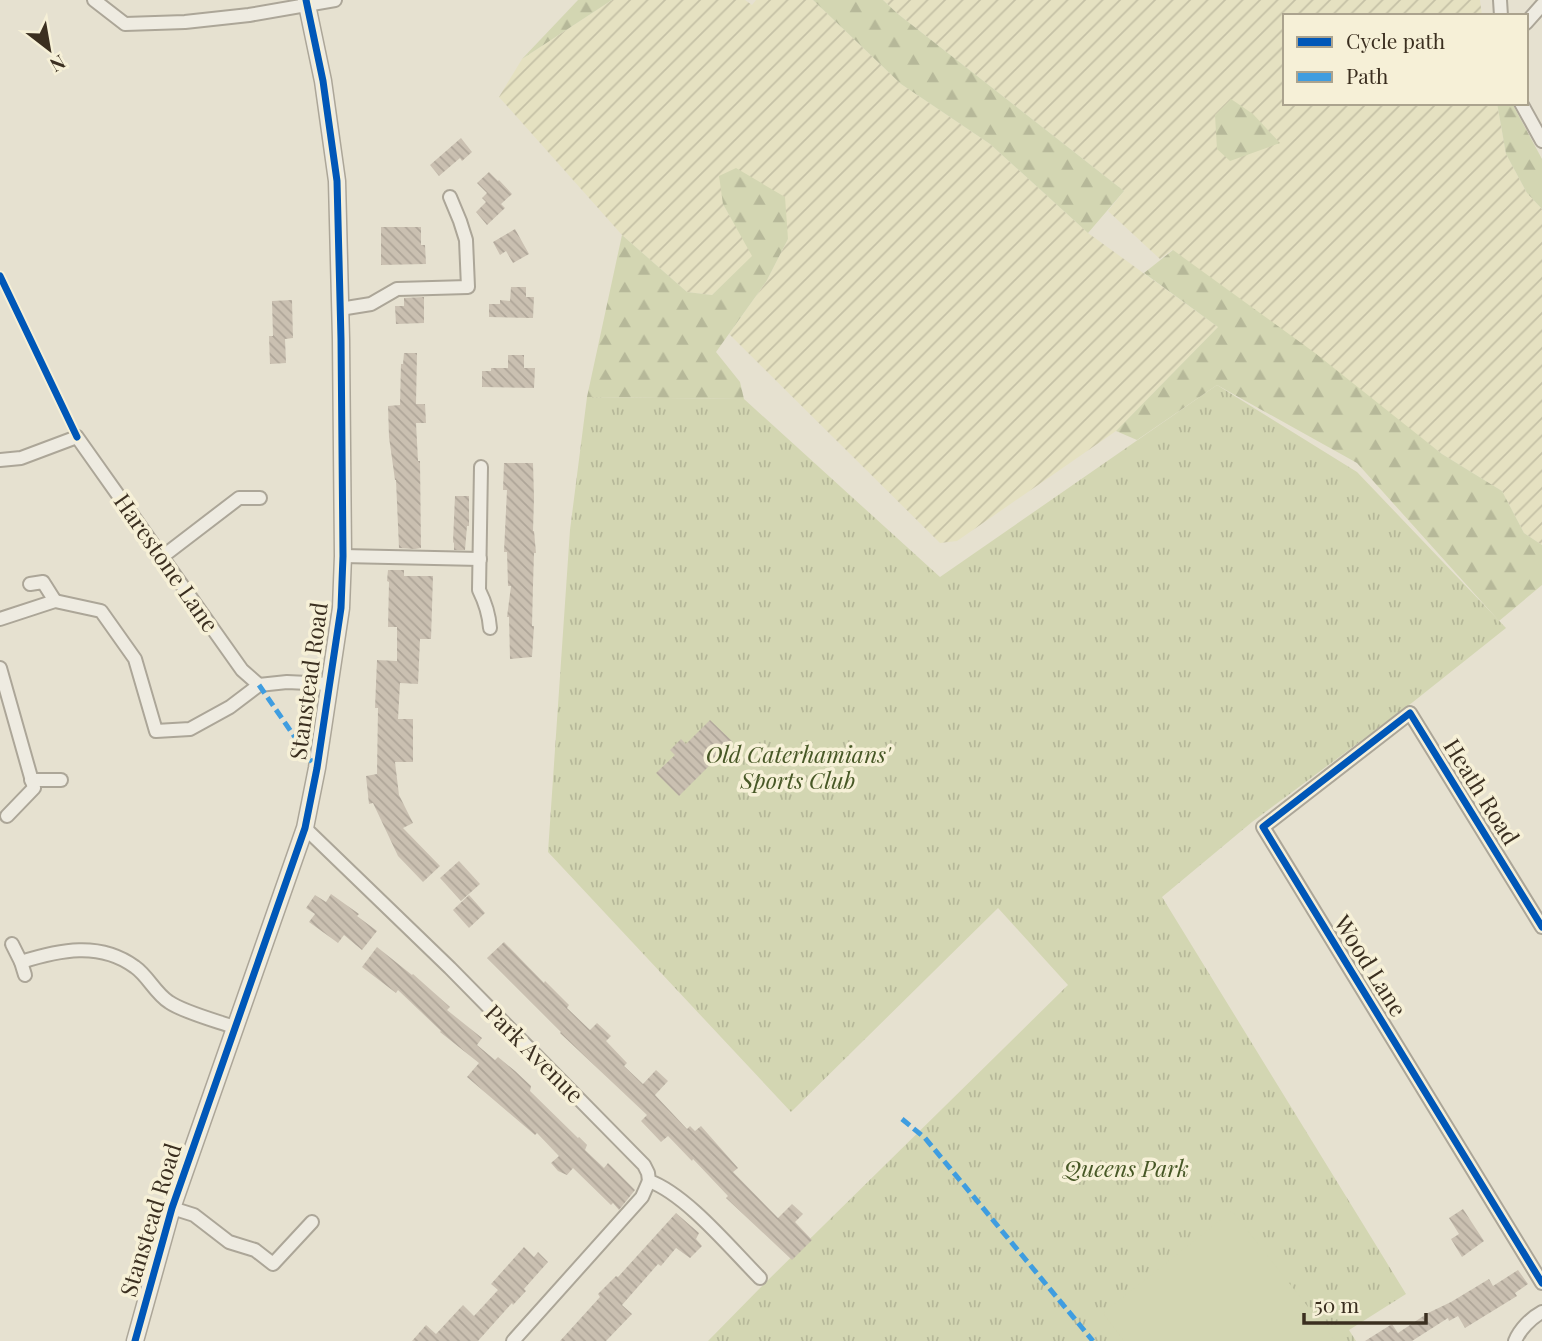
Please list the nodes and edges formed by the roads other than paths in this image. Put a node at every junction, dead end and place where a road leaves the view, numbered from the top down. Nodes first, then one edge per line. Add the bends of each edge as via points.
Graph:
1 (94, 0) edge
2 (335, 0) edge
3 (306, 2) edge
4 (1542, 5) edge
5 (1528, 21) edge
6 (1522, 105) edge
7 (1542, 141) edge
8 (450, 197) dead end
9 (340, 309) junction
10 (0, 460) edge
11 (481, 467) dead end
12 (260, 498) dead end
13 (162, 556) junction
14 (343, 556) junction
15 (480, 559) junction
16 (30, 584) dead end
17 (55, 601) junction
18 (0, 619) edge
19 (490, 628) dead end
20 (0, 668) edge
21 (329, 684) junction
22 (259, 685) junction
23 (1410, 713) joint
24 (31, 780) junction
25 (61, 780) dead end
26 (7, 816) dead end
27 (304, 828) junction
28 (1542, 927) edge
29 (12, 944) dead end
30 (21, 962) junction
31 (25, 975) dead end
32 (234, 1027) junction
33 (649, 1181) junction
34 (172, 1208) junction
35 (312, 1222) dead end
36 (760, 1278) dead end
37 (1542, 1283) edge
38 (1542, 1312) edge
39 (135, 1341) edge
40 (513, 1341) edge
41 (1515, 1341) edge

1 - 3 street via 125,24 249,15
2 - 3 street
3 - 9 street, Stanstead Road via 337,181
4 - 5 street
6 - 7 street
8 - 9 street via 466,240 468,287 397,289 371,304
9 - 14 street, Stanstead Road
10 - 13 street, Harestone Lane via 21,458 77,437
11 - 15 street
12 - 13 street via 239,498
13 - 22 street, Harestone Lane via 242,670
14 - 15 street
14 - 21 street, Stanstead Road via 341,608
15 - 19 street via 479,590
16 - 17 street via 43,582
17 - 18 street
17 - 22 street via 101,611 135,659 156,731 190,729 230,708
20 - 24 street
21 - 22 street
21 - 27 street, Stanstead Road
23 - 28 street, Heath Road
23 - 37 street, Wood Lane via 1262,827
24 - 25 street
24 - 26 street via 34,788
27 - 32 street, Stanstead Road
27 - 33 street, Park Avenue via 644,1165
29 - 30 street
30 - 31 street
30 - 32 street via 62,950 102,951 136,968 173,1004
32 - 34 street, Stanstead Road
33 - 36 street, Park Avenue via 672,1193
33 - 40 street via 642,1197
34 - 35 street via 194,1215 229,1242 255,1250 273,1264
34 - 39 street, Stanstead Road
38 - 41 street

